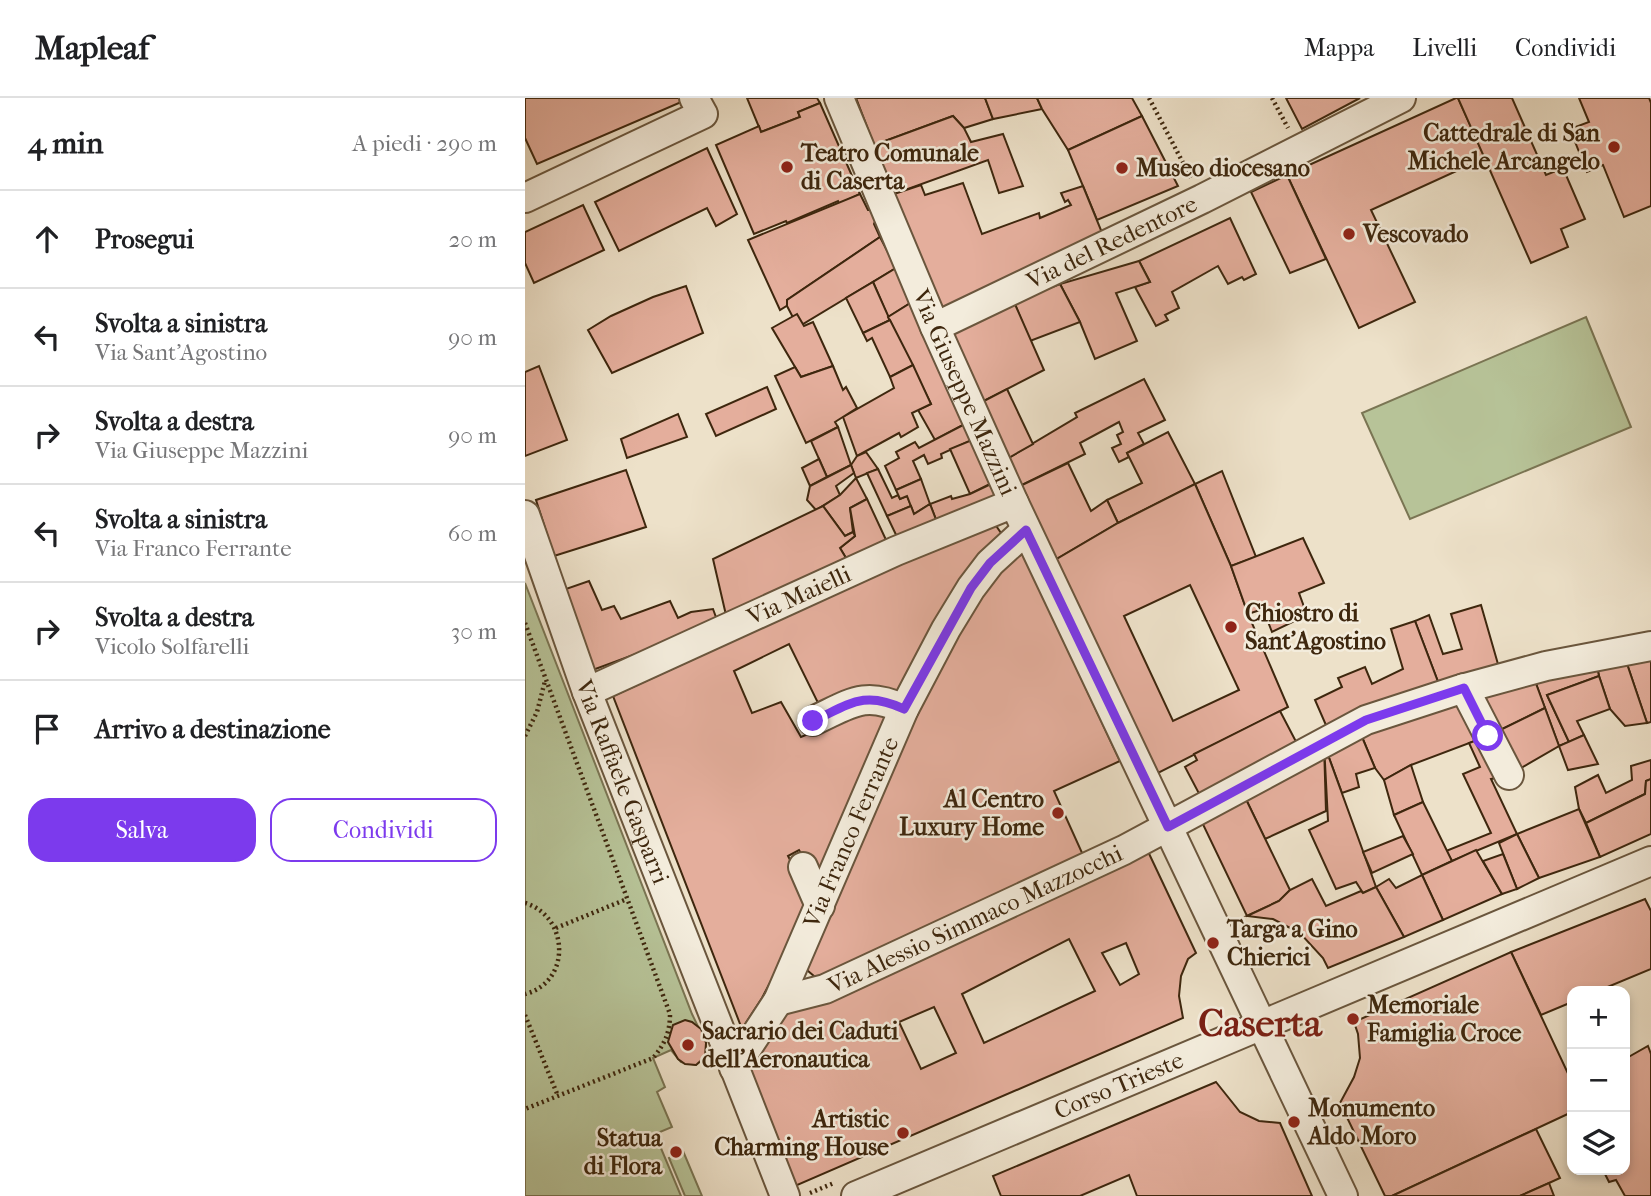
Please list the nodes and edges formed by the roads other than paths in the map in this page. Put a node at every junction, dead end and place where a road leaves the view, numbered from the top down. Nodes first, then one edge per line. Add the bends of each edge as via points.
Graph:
1 (839, 98) edge
2 (1401, 98) edge
3 (699, 106) edge
4 (525, 198) edge
5 (935, 327) junction
6 (1014, 503) junction
7 (525, 515) edge
8 (1026, 530) junction
9 (1651, 646) edge
10 (1464, 688) junction
11 (587, 691) junction
12 (904, 709) junction
13 (813, 721) dead end
14 (1509, 775) dead end
15 (1168, 827) junction
16 (1651, 860) edge
17 (803, 867) dead end
18 (820, 906) junction
19 (778, 1001) junction
20 (1260, 1025) junction
21 (729, 1057) junction
22 (785, 1196) edge
23 (856, 1196) edge
24 (1343, 1196) edge

1 - 5 street, Via Giuseppe Mazzini
2 - 5 street, Via del Redentore via 1202,200
3 - 4 street
5 - 6 street, Via Giuseppe Mazzini
6 - 8 street, Via Giuseppe Mazzini
6 - 11 street, Via Maielli via 895,551
7 - 11 street, Via Raffaele Gasparri
8 - 12 street, Via Franco Ferrante via 971,588
8 - 15 street, Via Giuseppe Mazzini
9 - 10 street, Via Alessio Simmaco Mazzocchi
10 - 14 street
10 - 15 street, Via Alessio Simmaco Mazzocchi via 1366,720
11 - 21 street, Via Raffaele Gasparri
12 - 13 street via 862,698
12 - 18 street, Via Franco Ferrante
15 - 19 street, Via Alessio Simmaco Mazzocchi via 825,989
15 - 20 street, Via Giuseppe Mazzini
16 - 20 street, Corso Trieste
17 - 18 street
18 - 19 street, Via Franco Ferrante
19 - 21 street, Via Franco Ferrante
20 - 23 street, Corso Trieste
20 - 24 street, Via Giuseppe Mazzini
21 - 22 street, Via Raffaele Gasparri

